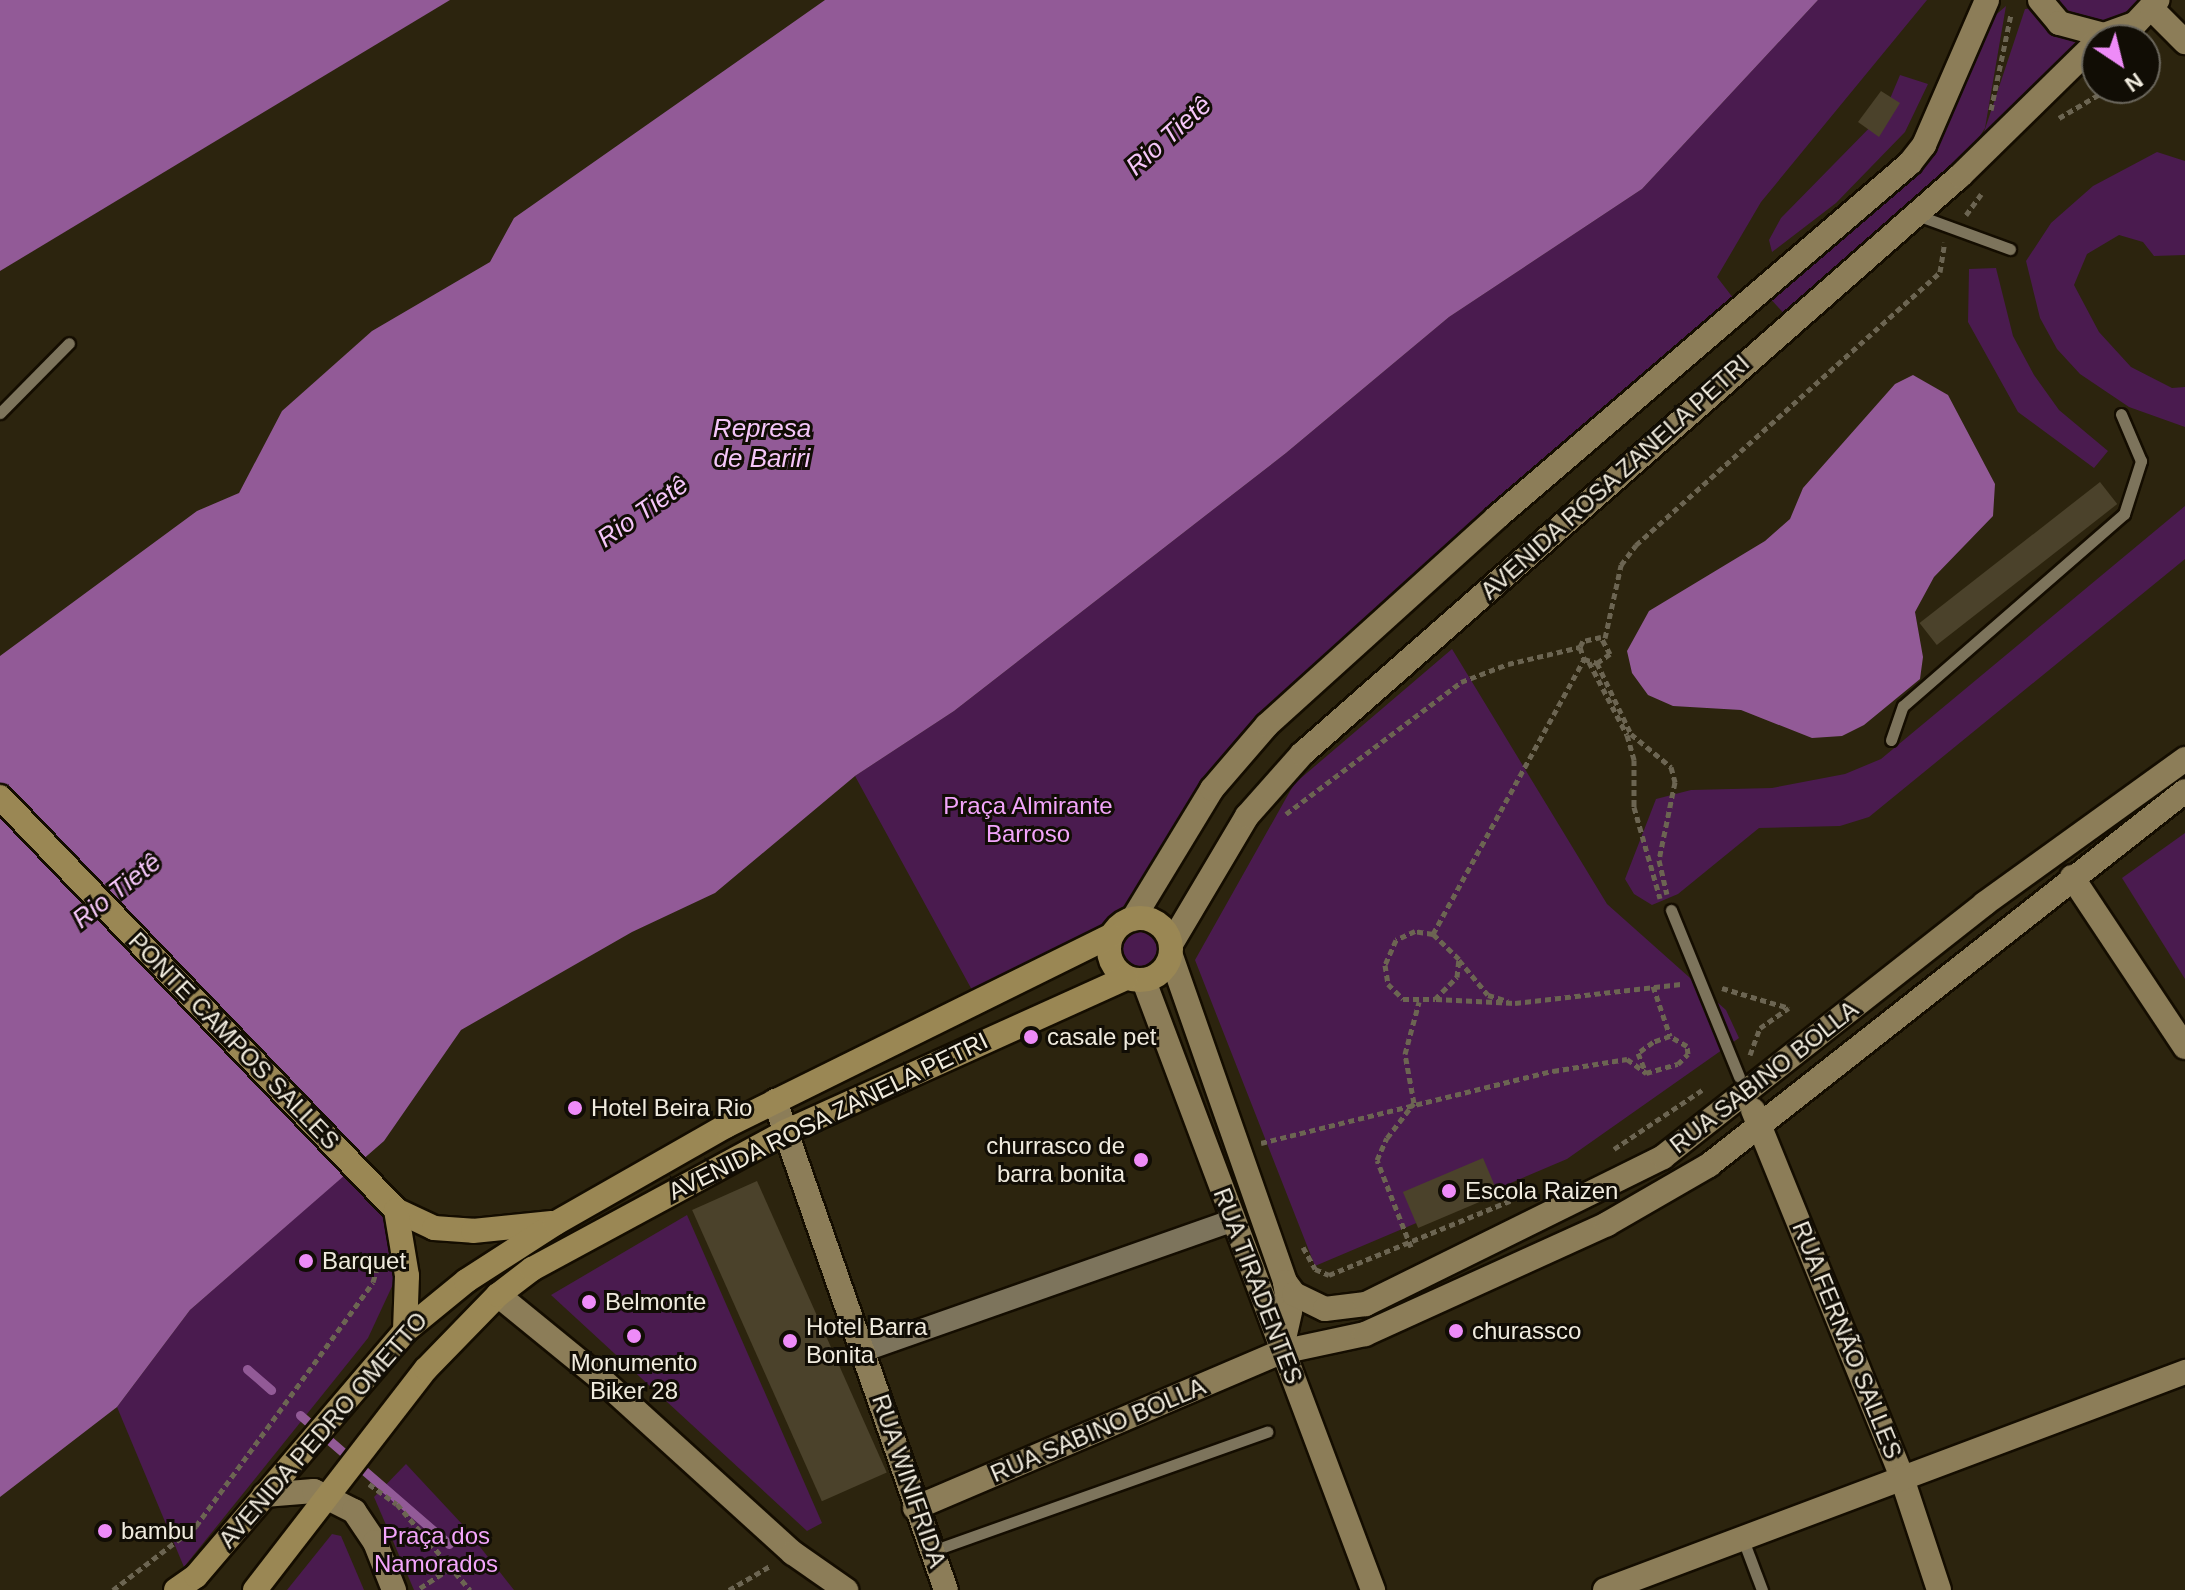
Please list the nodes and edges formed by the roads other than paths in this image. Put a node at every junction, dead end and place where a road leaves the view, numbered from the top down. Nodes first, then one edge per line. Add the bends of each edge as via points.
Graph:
1 (1987, 0) edge
2 (2040, 0) edge
3 (2155, 4) edge
4 (2135, 24) edge
5 (2081, 32) edge
6 (2185, 42) edge
7 (2081, 57) edge
8 (1916, 214) junction
9 (2010, 249) dead end
10 (1751, 299) junction
11 (1780, 331) junction
12 (69, 343) dead end
13 (0, 413) edge
14 (2121, 414) dead end
15 (1891, 740) dead end
16 (2185, 759) edge
17 (2185, 791) edge
18 (0, 797) edge
19 (2072, 877) junction
20 (1668, 911) road end
21 (1133, 919) junction
22 (1111, 936) junction
23 (1171, 950) junction
24 (1135, 979) junction
25 (2185, 1047) edge
26 (1739, 1079) junction
27 (775, 1101) junction
28 (1761, 1123) junction
29 (785, 1132) junction
30 (396, 1210) junction
31 (1234, 1220) junction
32 (556, 1223) junction
33 (1285, 1282) junction
34 (498, 1295) junction
35 (405, 1331) junction
36 (865, 1350) junction
37 (1281, 1352) junction
38 (2185, 1372) edge
39 (1267, 1432) dead end
40 (1901, 1475) junction
41 (328, 1494) junction
42 (264, 1495) junction
43 (915, 1508) junction
44 (1742, 1537) junction
45 (932, 1551) junction
46 (189, 1585) edge
47 (943, 1588) edge
48 (255, 1590) edge
49 (394, 1590) edge
50 (846, 1590) edge
51 (1373, 1590) edge
52 (1605, 1590) edge
53 (1762, 1590) edge
54 (1939, 1590) edge

1 - 10 main road, AVENIDA ROSA ZANELA PETRI via 1918,154
2 - 5 main road via 2059,23
3 - 4 main road
3 - 6 main road
7 - 8 main road, AVENIDA ROSA ZANELA PETRI
8 - 9 lane
8 - 11 main road, AVENIDA ROSA ZANELA PETRI
10 - 11 main road
10 - 21 main road, AVENIDA ROSA ZANELA PETRI via 1267,725 1212,789
11 - 23 main road, AVENIDA ROSA ZANELA PETRI via 1271,786 1215,865
12 - 13 lane
14 - 15 lane via 2141,461 2124,514 1903,706
16 - 26 main road, RUA SABINO BOLLA
17 - 19 main road, RUA SABINO BOLLA
18 - 30 main road, PONTE CAMPOS SALLES
19 - 25 main road
19 - 28 main road, RUA SABINO BOLLA
20 - 26 lane
21 - 22 main road
21 - 23 main road via 1161,927
22 - 24 main road via 1112,965
22 - 27 main road, AVENIDA ROSA ZANELA PETRI
23 - 24 main road via 1156,976
23 - 33 main road, RUA TIRADENTES
24 - 29 main road, AVENIDA ROSA ZANELA PETRI
24 - 31 main road, RUA TIRADENTES
26 - 28 main road, RUA FERNÃO SALLES
26 - 33 main road, RUA SABINO BOLLA via 1663,1157 1366,1304 1325,1309 1294,1294
27 - 29 main road, RUA WINIFRIDA
27 - 32 main road, AVENIDA ROSA ZANELA PETRI
28 - 37 main road, RUA SABINO BOLLA via 1709,1165 1607,1224 1365,1334
28 - 40 main road, RUA FERNÃO SALLES
29 - 34 main road, AVENIDA ROSA ZANELA PETRI via 564,1250
29 - 36 main road, RUA WINIFRIDA
30 - 32 main road via 434,1228 473,1231
30 - 35 main road via 407,1276
31 - 36 street
31 - 37 main road, RUA TIRADENTES
32 - 35 main road, AVENIDA PEDRO OMETTO via 466,1281
33 - 37 main road via 1290,1312
34 - 41 main road, AVENIDA PEDRO OMETTO via 426,1369
34 - 50 main road via 601,1379 793,1553
35 - 42 main road, AVENIDA PEDRO OMETTO
36 - 43 main road, RUA WINIFRIDA
37 - 43 main road, RUA SABINO BOLLA
37 - 51 main road, RUA TIRADENTES
38 - 40 main road
39 - 45 lane
40 - 44 main road
40 - 54 main road, RUA FERNÃO SALLES
41 - 42 main road
41 - 48 main road, AVENIDA PEDRO OMETTO
41 - 49 main road via 364,1522
42 - 46 main road, AVENIDA PEDRO OMETTO
43 - 45 main road, RUA WINIFRIDA
44 - 52 main road
44 - 53 lane
45 - 47 main road, RUA WINIFRIDA

